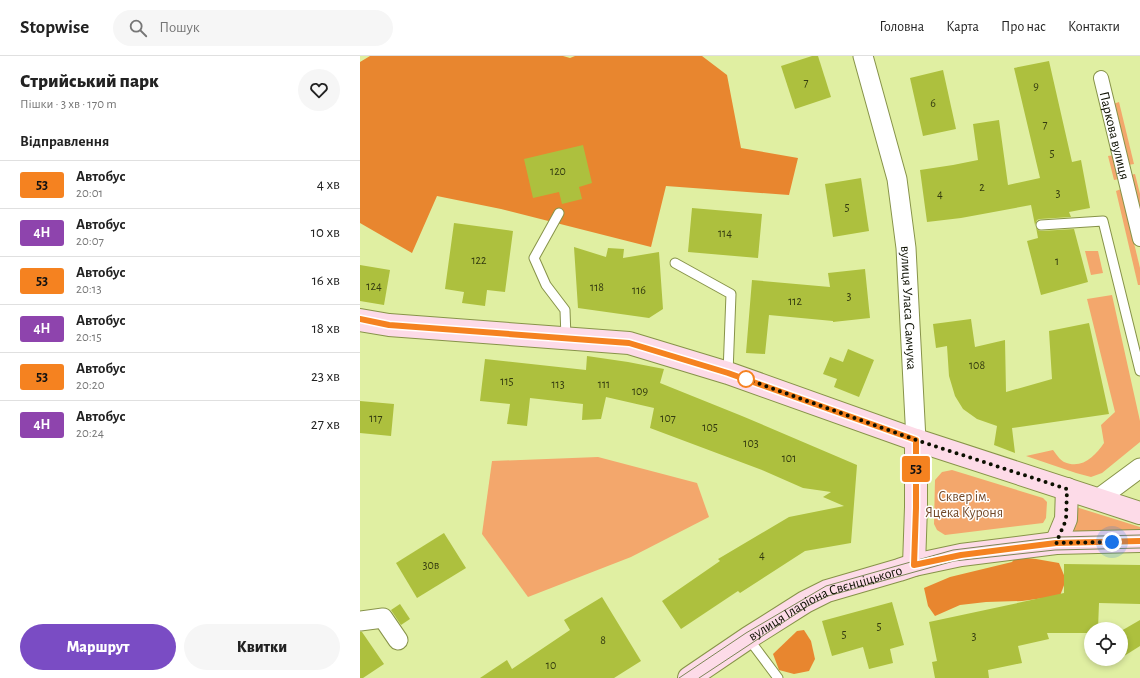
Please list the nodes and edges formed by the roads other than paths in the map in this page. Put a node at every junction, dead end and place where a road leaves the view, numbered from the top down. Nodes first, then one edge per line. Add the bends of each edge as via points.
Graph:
1 (863, 56) edge
2 (1101, 78) dead end
3 (559, 213) dead end
4 (1041, 225) dead end
5 (1140, 239) edge
6 (675, 263) dead end
7 (360, 320) edge
8 (566, 338) junction
9 (1140, 370) edge
10 (728, 373) junction
11 (916, 440) junction
12 (1140, 468) edge
13 (1067, 489) junction
14 (1098, 499) junction
15 (1140, 513) edge
16 (1140, 541) edge
17 (1056, 543) junction
18 (914, 565) junction
19 (360, 621) edge
20 (748, 638) junction
21 (398, 640) dead end
22 (689, 678) edge
23 (778, 678) edge

1 - 11 street, вулиця Уласа Самчука via 897,179 906,248
2 - 5 street, Паркова вулиця
3 - 8 lane via 534,258 546,285 566,310
4 - 9 lane via 1103,221
6 - 10 lane via 731,294
7 - 8 main road via 389,325
8 - 10 main road via 629,343
10 - 11 main road
11 - 13 main road
11 - 18 main road, вулиця Уласа Самчука
12 - 14 street
13 - 14 main road
13 - 17 main road via 1066,520
14 - 15 main road
16 - 17 main road, вулиця Іларіона Свєнціцького
17 - 18 main road, вулиця Іларіона Свєнціцького via 961,555
18 - 20 main road, вулиця Іларіона Свєнціцького via 827,591
19 - 21 street via 383,618
20 - 22 main road, вулиця Іларіона Свєнціцького
20 - 23 lane

